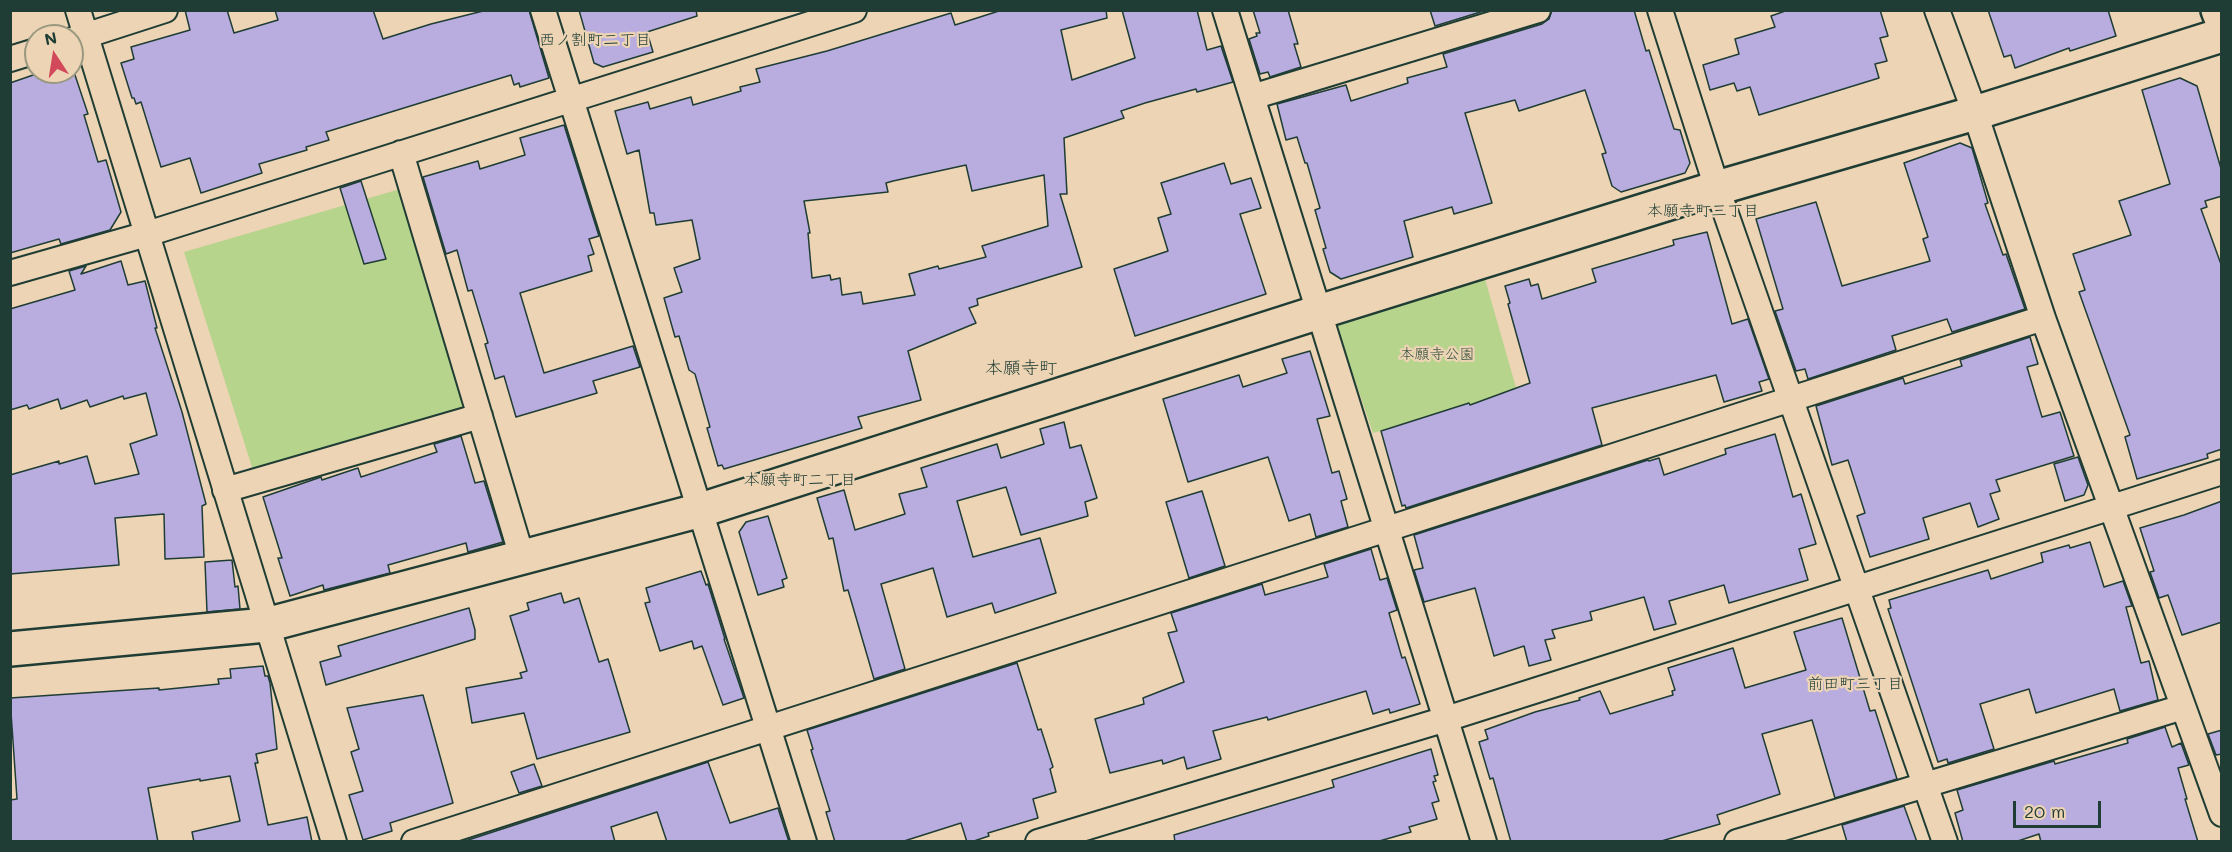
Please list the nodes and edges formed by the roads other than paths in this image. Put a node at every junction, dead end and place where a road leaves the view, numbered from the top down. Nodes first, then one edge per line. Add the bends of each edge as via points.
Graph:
1 (165, 10) edge
2 (543, 10) edge
3 (854, 10) edge
4 (1225, 10) edge
5 (1538, 10) edge
6 (1660, 10) edge
7 (1937, 10) edge
8 (2218, 10) edge
9 (2222, 20) edge
10 (2222, 35) edge
11 (84, 36) edge
12 (84, 52) edge
13 (1252, 97) junction
14 (571, 99) junction
15 (1975, 113) junction
16 (401, 153) junction
17 (1717, 188) junction
18 (147, 234) junction
19 (10, 273) edge
20 (1319, 312) junction
21 (2043, 318) junction
22 (1790, 399) junction
23 (480, 416) junction
24 (2222, 472) edge
25 (225, 490) junction
26 (2111, 507) junction
27 (701, 510) junction
28 (1386, 529) junction
29 (522, 557) junction
30 (1856, 588) junction
31 (266, 625) junction
32 (10, 649) edge
33 (2183, 707) junction
34 (1446, 719) junction
35 (768, 728) junction
36 (1925, 785) junction
37 (2222, 814) edge
38 (334, 842) edge
39 (414, 842) edge
40 (804, 842) edge
41 (1038, 842) edge
42 (1484, 842) edge
43 (1737, 842) edge
44 (1945, 842) edge

1 - 11 street
2 - 14 street
3 - 14 street
4 - 13 street
5 - 13 street
6 - 17 street
7 - 15 street
8 - 9 street
10 - 15 street
12 - 18 street
13 - 20 street
14 - 16 street
14 - 27 street
15 - 17 street
15 - 21 street
16 - 18 street
16 - 23 street
17 - 20 street
17 - 22 street
18 - 19 street
18 - 25 street
20 - 27 street
20 - 28 street
21 - 22 street
21 - 26 street
22 - 28 street
22 - 30 street
23 - 25 street
23 - 29 street
24 - 26 street
25 - 31 street
26 - 30 street
26 - 33 street
27 - 29 street
27 - 35 street
28 - 34 street
28 - 35 street
29 - 31 street
30 - 34 street
30 - 36 street
31 - 32 street
31 - 38 street
33 - 36 street
33 - 37 street
34 - 41 street
34 - 42 street
35 - 39 street
35 - 40 street
36 - 43 street
36 - 44 street

